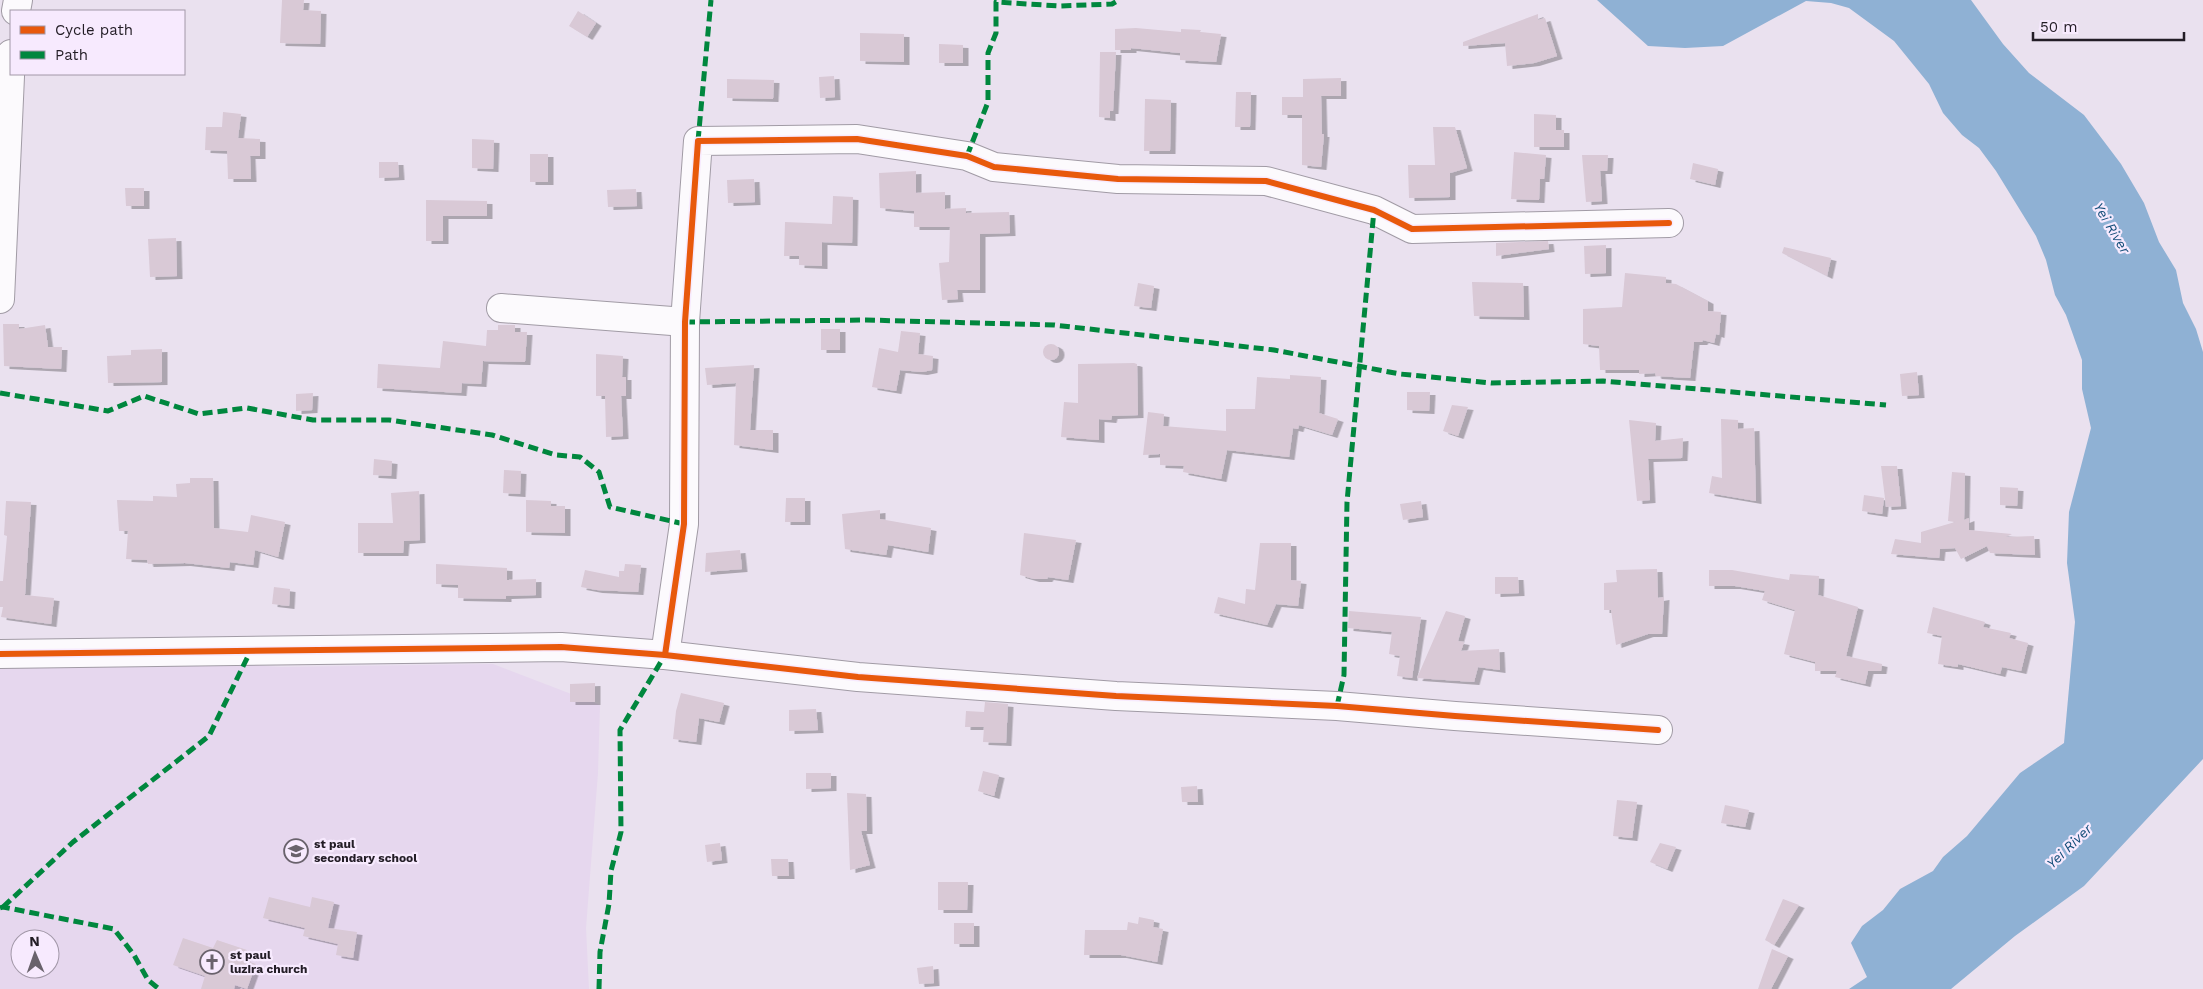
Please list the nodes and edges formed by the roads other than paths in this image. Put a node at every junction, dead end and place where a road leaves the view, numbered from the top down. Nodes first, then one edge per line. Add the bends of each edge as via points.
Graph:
1 (7, 67) edge
2 (1669, 223) dead end
3 (1, 244) edge
4 (0, 299) edge
5 (501, 308) dead end
6 (685, 322) junction
7 (0, 654) edge
8 (664, 655) junction
9 (1658, 730) dead end

1 - 3 street
2 - 6 street via 1412,229 1374,210 1266,181 1118,179 994,167 967,156 857,139 698,141
3 - 4 street
5 - 6 street
6 - 8 street via 684,524
7 - 8 street via 561,647
8 - 9 street via 858,677 1106,696 1337,706

